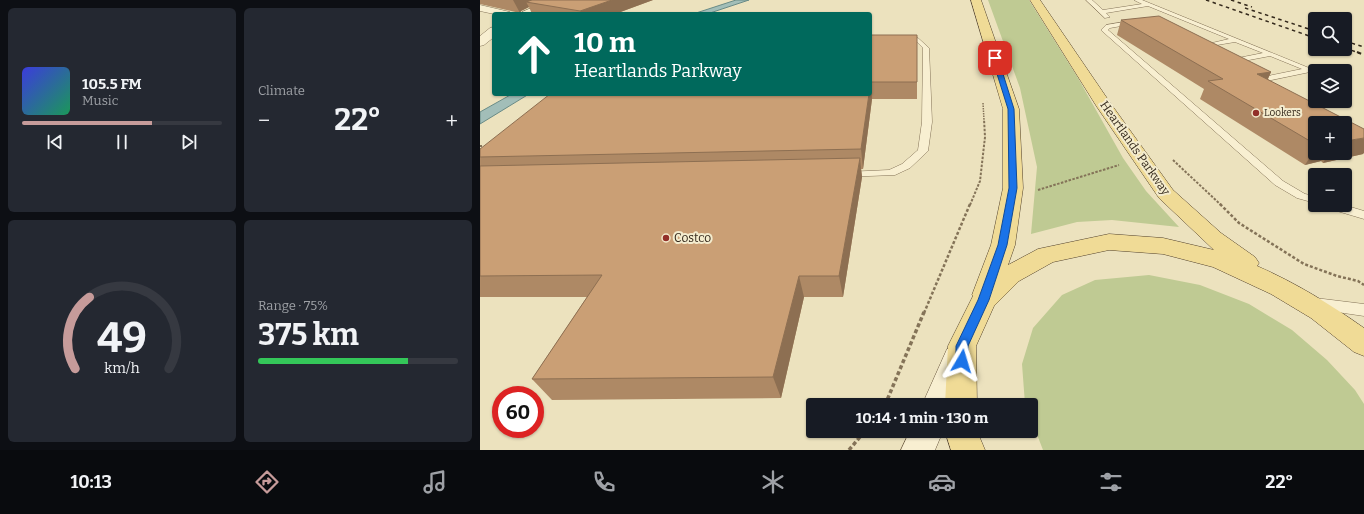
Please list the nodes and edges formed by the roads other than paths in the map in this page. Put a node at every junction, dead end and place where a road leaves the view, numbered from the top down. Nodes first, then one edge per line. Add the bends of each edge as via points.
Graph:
1 (559, 0) edge
2 (976, 0) edge
3 (1035, 0) edge
4 (1089, 0) edge
5 (1137, 0) edge
6 (1149, 5) junction
7 (480, 8) edge
8 (497, 12) edge
9 (531, 12) edge
10 (1101, 12) junction
11 (1177, 16) junction
12 (1157, 19) edge
13 (1143, 21) edge
14 (1115, 25) junction
15 (1204, 27) junction
16 (1190, 30) edge
17 (492, 33) edge
18 (918, 40) edge
19 (1236, 40) junction
20 (480, 42) edge
21 (1210, 54) edge
22 (1271, 54) junction
23 (838, 175) edge
24 (1308, 198) edge
25 (1352, 211) edge
26 (1364, 215) edge
27 (1280, 287) junction
28 (984, 300) junction
29 (1306, 303) junction
30 (1364, 310) edge
31 (1364, 344) edge
32 (962, 346) junction
33 (941, 398) edge
34 (961, 398) edge
35 (924, 438) edge
36 (964, 438) edge
37 (918, 450) edge
38 (968, 450) edge

1 - 9 street
2 - 28 main road via 1011,109 1013,188 1002,245
3 - 27 main road, Heartlands Parkway via 1166,194 1213,238
4 - 10 lane
5 - 6 lane
6 - 10 lane
6 - 11 lane
7 - 8 street
10 - 14 lane
11 - 12 lane
11 - 15 lane
13 - 14 lane
14 - 24 lane via 1104,30 1279,183
15 - 16 lane
15 - 19 lane
17 - 20 street
18 - 23 lane via 926,48 927,122 923,151 906,166 891,173
19 - 21 lane via 1195,46
19 - 22 lane
22 - 22 lane via 1310,70 1262,80 1225,62
25 - 26 lane
27 - 28 main road via 1220,260 1163,246 1109,242 1046,255 1010,275
27 - 29 main road
28 - 32 main road
29 - 30 lane
29 - 31 main road
32 - 33 street
32 - 34 main road
35 - 37 street
36 - 38 main road

